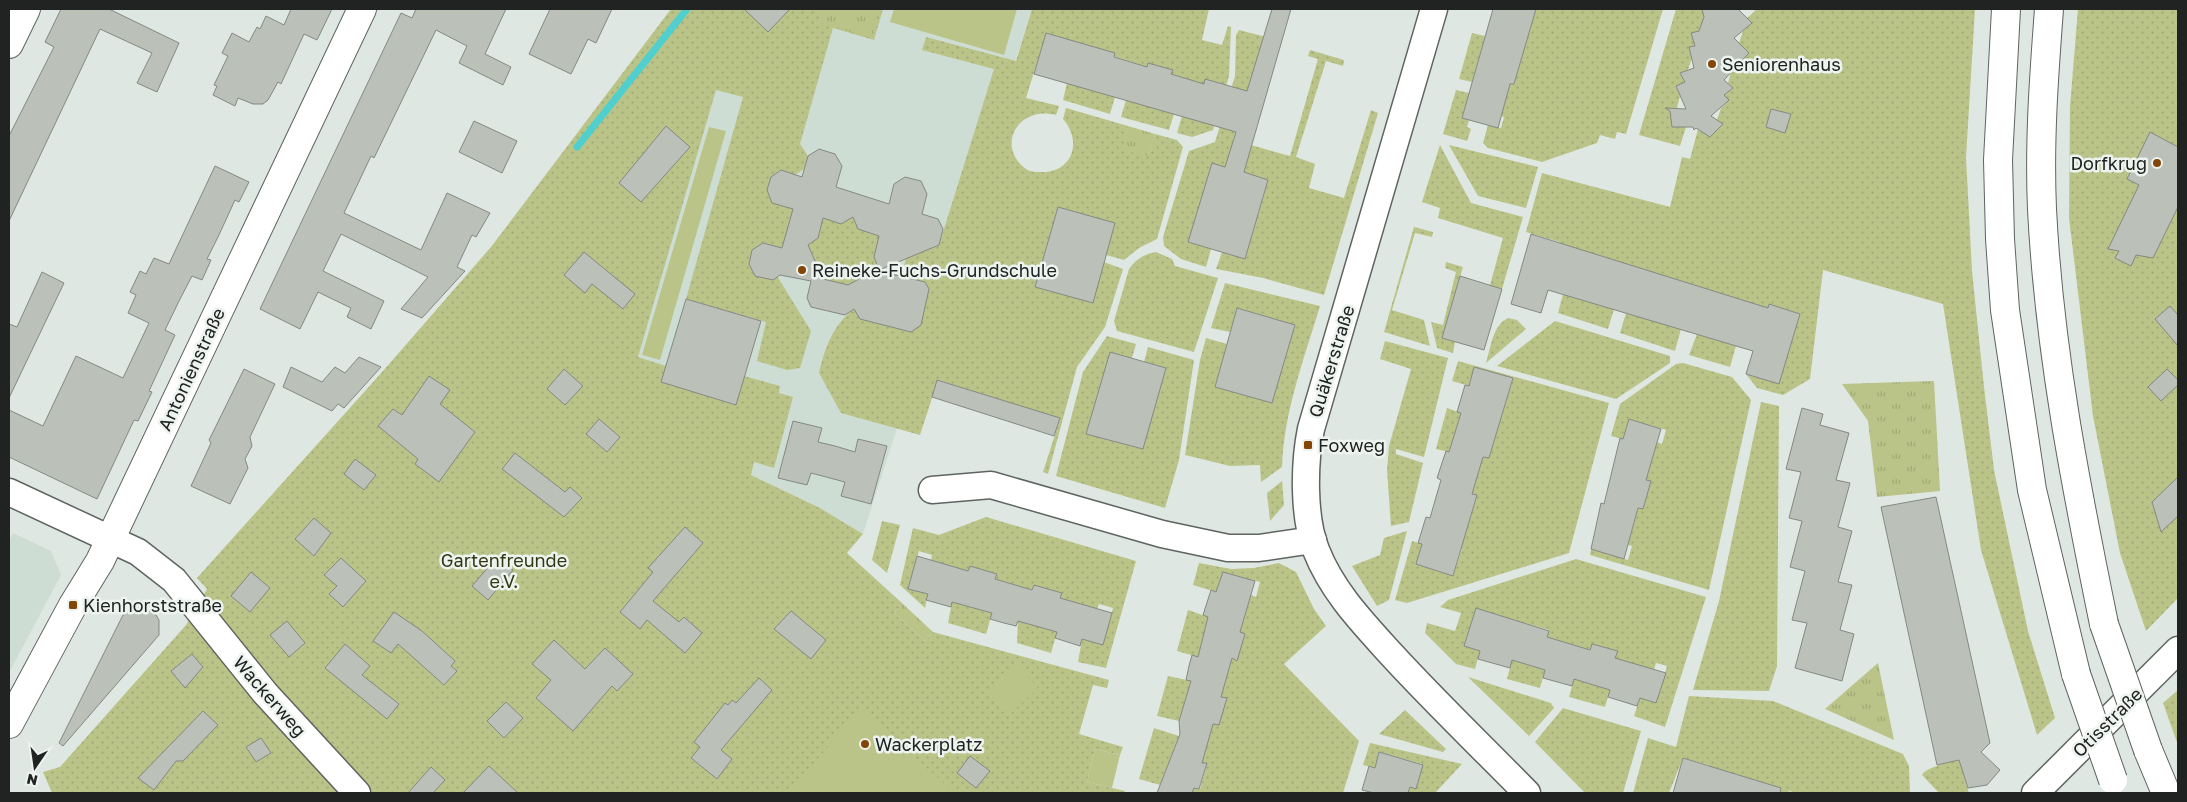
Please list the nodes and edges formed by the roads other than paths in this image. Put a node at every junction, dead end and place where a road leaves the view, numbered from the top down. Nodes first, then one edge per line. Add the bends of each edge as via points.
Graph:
1 (26, 9) edge
2 (362, 9) edge
3 (1434, 9) edge
4 (2006, 9) edge
5 (2049, 9) edge
6 (9, 44) edge
7 (932, 490) dead end
8 (9, 492) edge
9 (110, 539) junction
10 (1313, 540) junction
11 (2178, 650) edge
12 (9, 724) edge
13 (2116, 787) edge
14 (357, 793) edge
15 (1527, 793) edge
16 (2035, 793) edge
17 (2166, 793) edge

1 - 6 main road
2 - 9 main road, Antonienstraße
3 - 10 street, Quäkerstraße via 1311,429 1307,490
4 - 13 main road, bridge via 1998,160 2005,310 2032,490 2076,674
5 - 17 main road, bridge via 2042,209 2060,393 2104,624
7 - 10 street via 991,485 1162,534 1228,548 1259,548
8 - 9 street
9 - 12 main road, Antonienstraße
9 - 14 street, Wackerweg via 145,556 174,580 265,693
10 - 15 street, Quäkerstraße via 1327,573 1352,611 1421,687
11 - 16 street, Otisstraße

